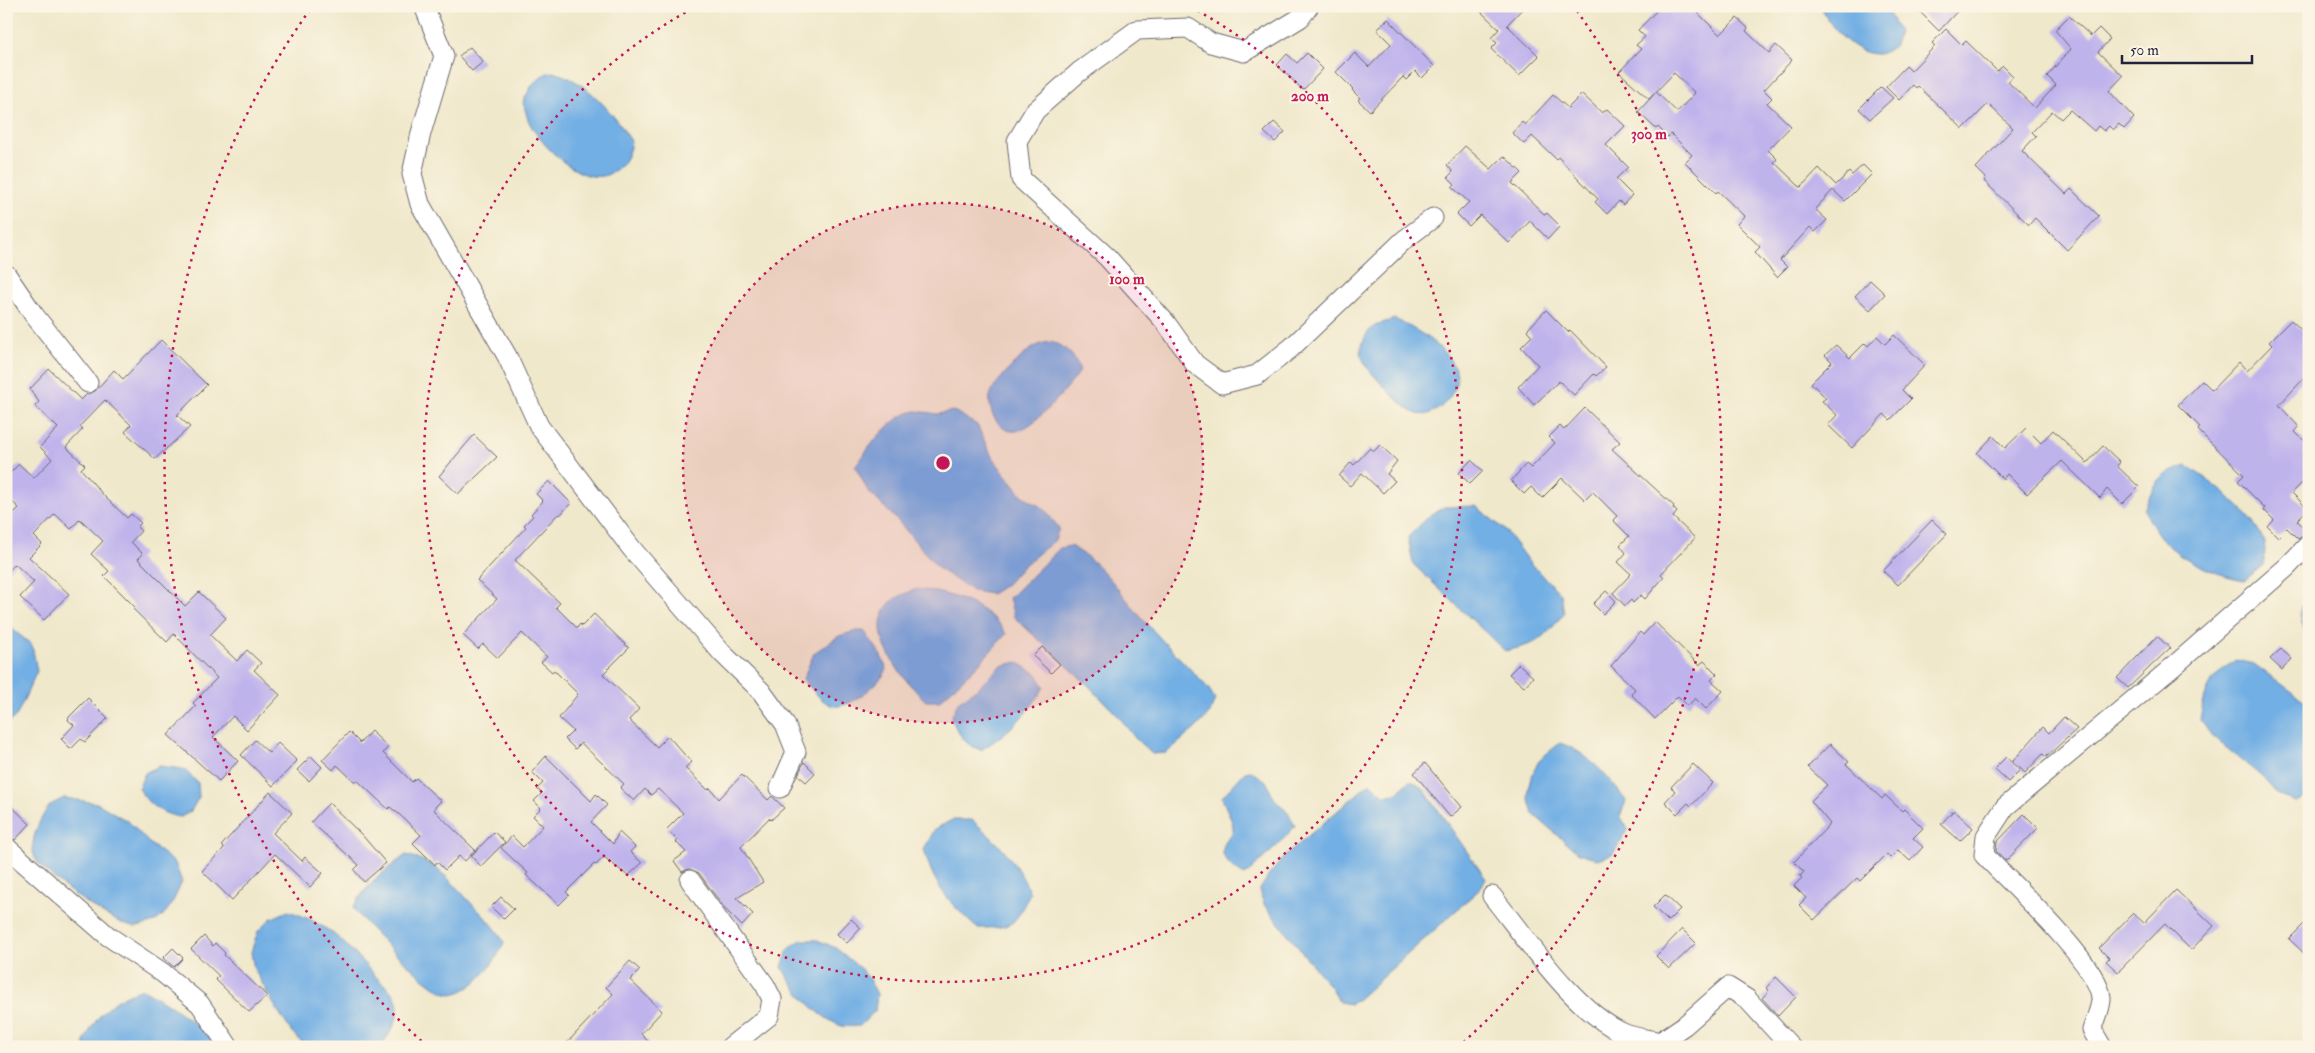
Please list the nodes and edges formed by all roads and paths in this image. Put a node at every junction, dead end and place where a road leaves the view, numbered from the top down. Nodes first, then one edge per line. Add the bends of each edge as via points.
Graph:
1 (424, 6) edge
2 (1309, 6) edge
3 (1433, 218) dead end
4 (6, 274) edge
5 (88, 384) dead end
6 (2309, 544) edge
7 (780, 788) dead end
8 (6, 847) edge
9 (690, 880) dead end
10 (1492, 896) dead end
11 (229, 1047) edge
12 (730, 1047) edge
13 (1791, 1047) edge
14 (2102, 1047) edge

1 - 7 street via 444,56 412,174 420,204 507,356 539,426 632,549 722,653 761,691 785,724 796,752
2 - 3 street via 1300,18 1244,52 1211,43 1188,28 1137,30 1079,72 1035,110 1017,141 1020,179 1107,257 1166,322 1195,364 1222,384 1257,375 1264,370 1404,240
4 - 5 street
6 - 14 street via 2168,671 2005,807 1986,836 1984,856 2038,910 2093,973 2102,998 2092,1030
8 - 11 street via 108,936 163,973 200,1004
9 - 12 street via 772,999 769,1016
10 - 13 street via 1583,1006 1623,1033 1660,1042 1685,1025 1728,986 1747,999

